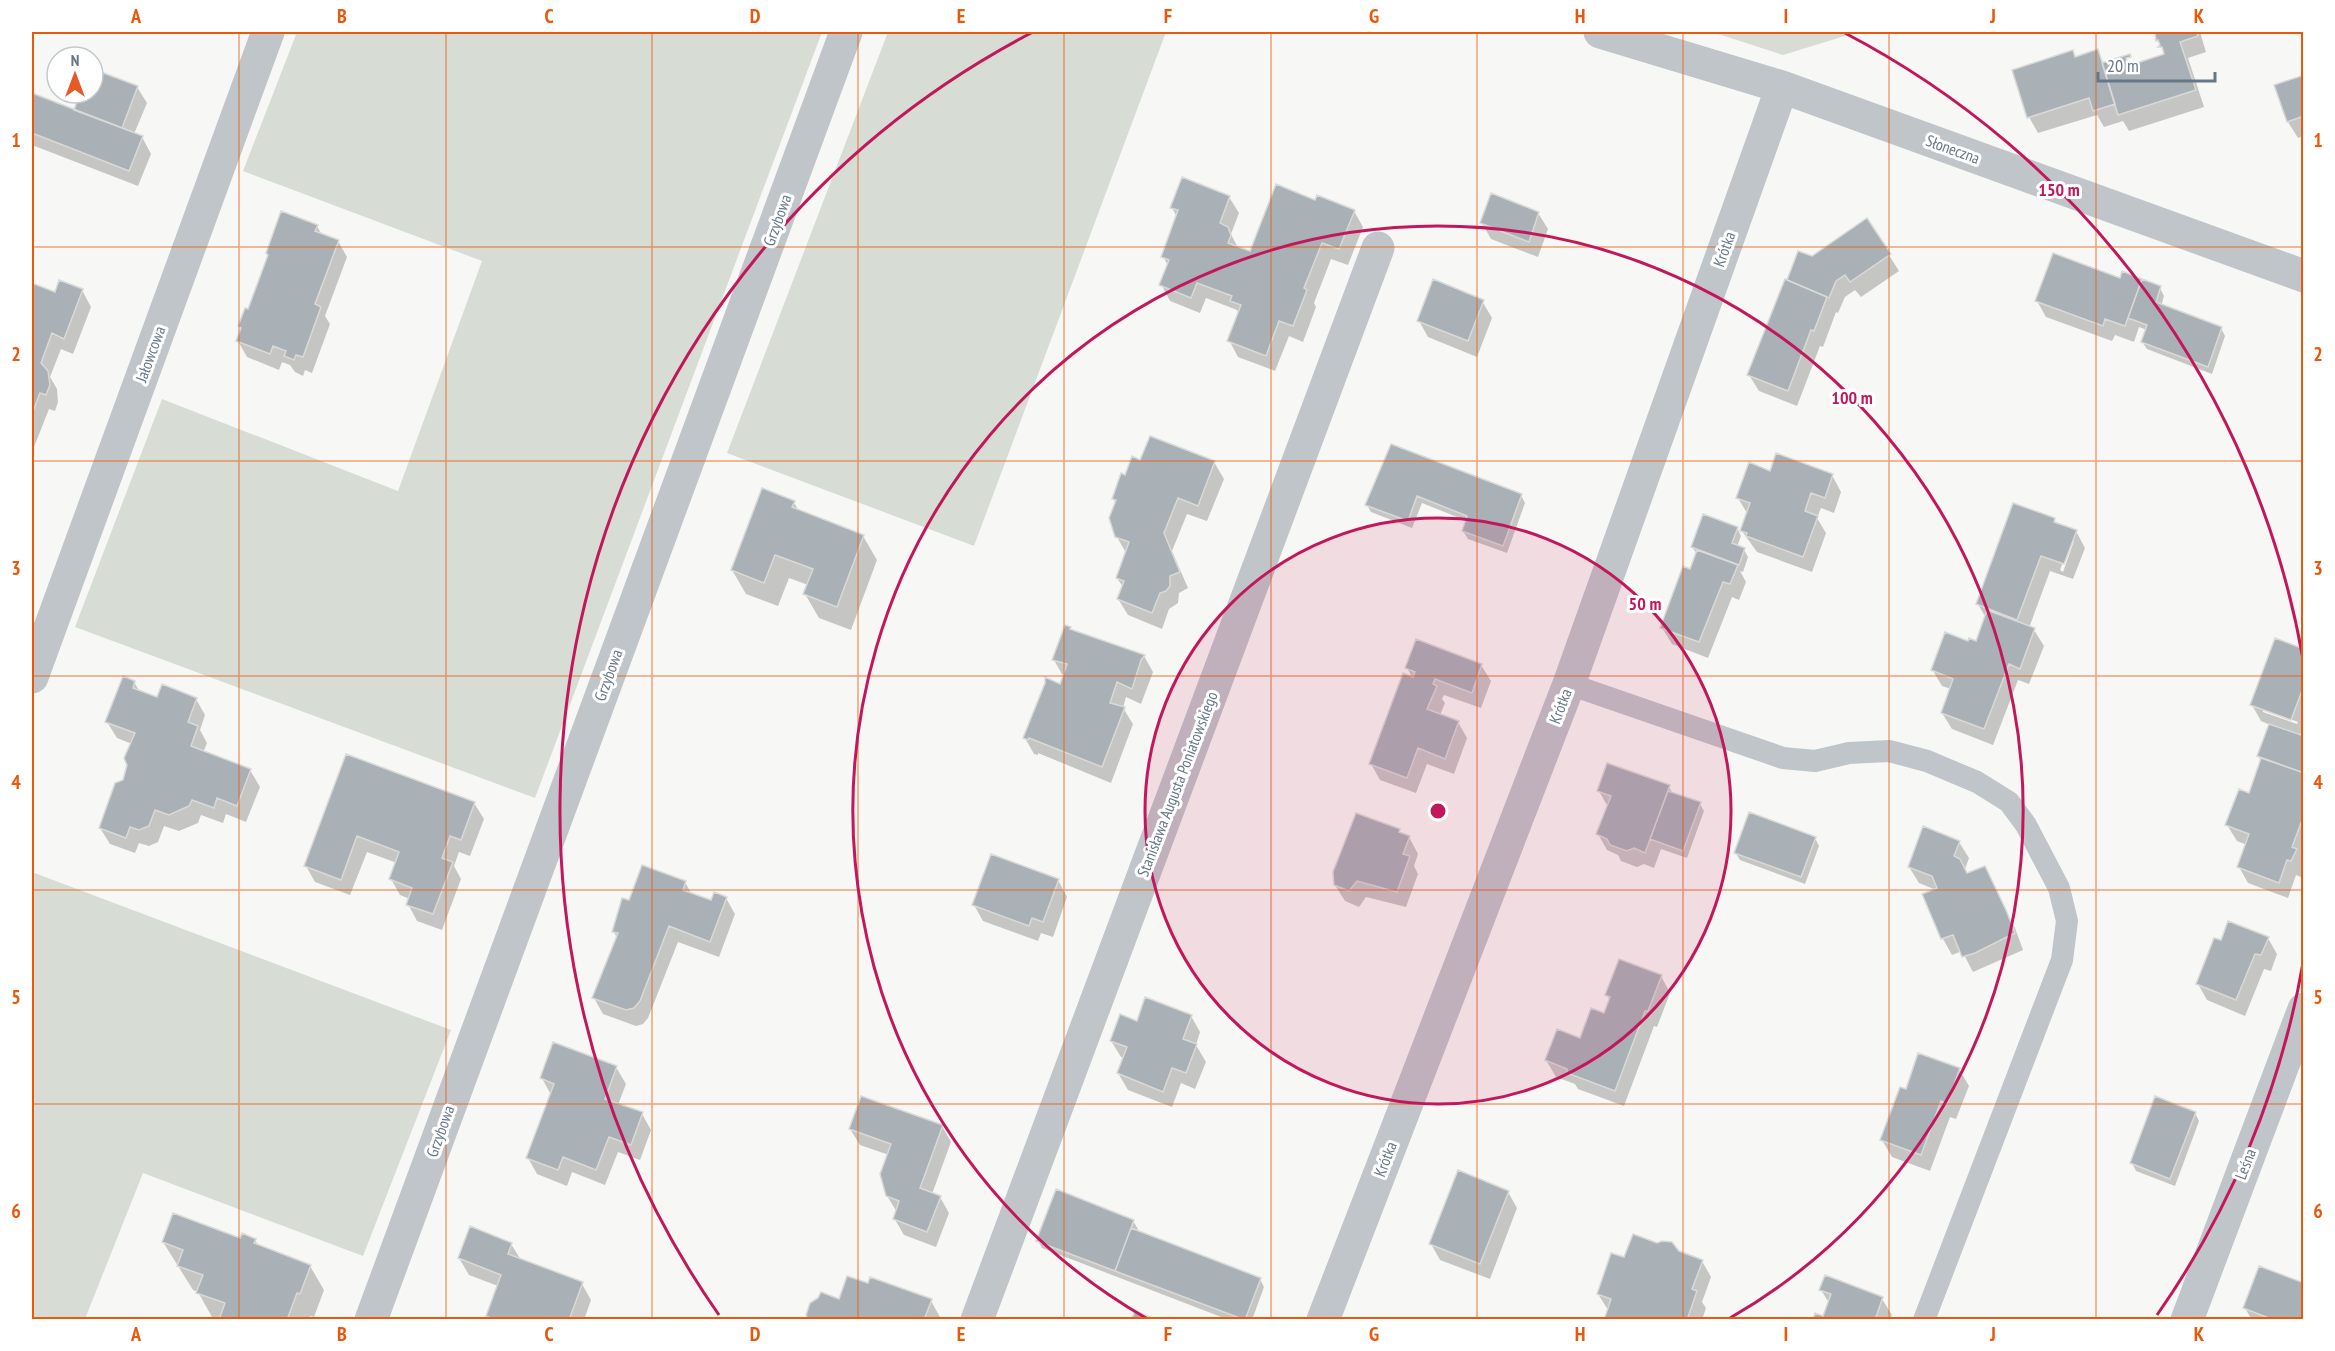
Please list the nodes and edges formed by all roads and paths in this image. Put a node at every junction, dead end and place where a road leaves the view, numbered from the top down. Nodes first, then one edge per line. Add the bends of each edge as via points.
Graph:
1 (268, 32) edge
2 (846, 32) edge
3 (1600, 32) edge
4 (1782, 87) junction
5 (1378, 248) dead end
6 (2304, 276) edge
7 (32, 677) edge
8 (1569, 684) junction
9 (2304, 1010) edge
10 (371, 1320) edge
11 (977, 1320) edge
12 (1323, 1320) edge
13 (1924, 1320) edge
14 (2187, 1320) edge

1 - 7 street, Jałowcowa
2 - 10 street, Grzybowa
3 - 4 street, Słoneczna
4 - 6 street, Słoneczna
4 - 8 street, Krótka
5 - 11 street, Stanisława Augusta Poniatowskiego
8 - 12 street, Krótka
8 - 13 lane via 1783,758 1815,761 1849,753 1889,751 1927,761 1977,782 2009,802 2026,825 2059,888 2067,921 2062,960
9 - 14 street, Leśna

